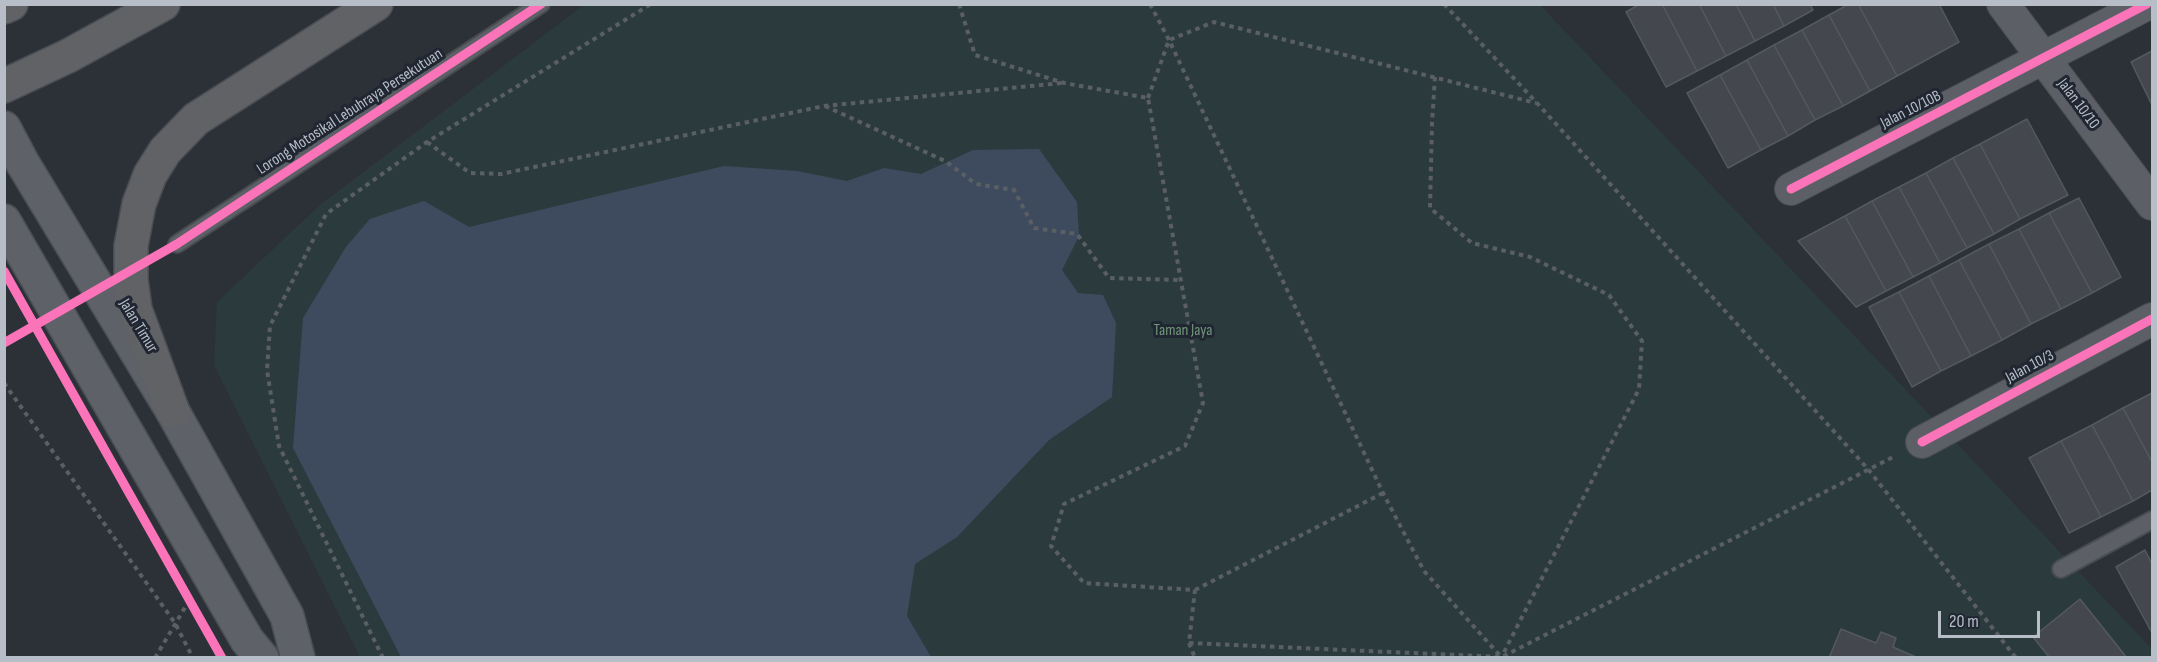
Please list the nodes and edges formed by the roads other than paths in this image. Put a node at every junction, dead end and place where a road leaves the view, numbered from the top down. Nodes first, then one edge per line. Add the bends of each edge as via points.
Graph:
1 (11, 4) edge
2 (163, 4) edge
3 (376, 4) edge
4 (541, 4) edge
5 (2003, 4) edge
6 (2147, 4) edge
7 (4, 8) edge
8 (2044, 58) junction
9 (4, 86) edge
10 (4, 128) edge
11 (1791, 189) dead end
12 (2152, 204) edge
13 (4, 221) edge
14 (177, 244) dead end
15 (2152, 319) edge
16 (173, 412) junction
17 (1922, 442) road end
18 (2152, 520) edge
19 (2061, 569) dead end
20 (262, 657) edge
21 (298, 657) edge

1 - 7 highway
2 - 9 highway
3 - 16 highway via 196,119 165,152 150,175 139,204 131,246 131,279 135,309
4 - 14 lane, Lorong Motosikal Lebuhraya Persekutuan
5 - 8 street, Jalan 10/10
6 - 8 street, Jalan 10/10B
8 - 11 street, Jalan 10/10B
8 - 12 street, Jalan 10/10
10 - 16 main road, Jalan Timur
13 - 20 main road via 247,640
15 - 17 street, Jalan 10/3
16 - 21 main road, Jalan Timur via 287,616
18 - 19 lane

